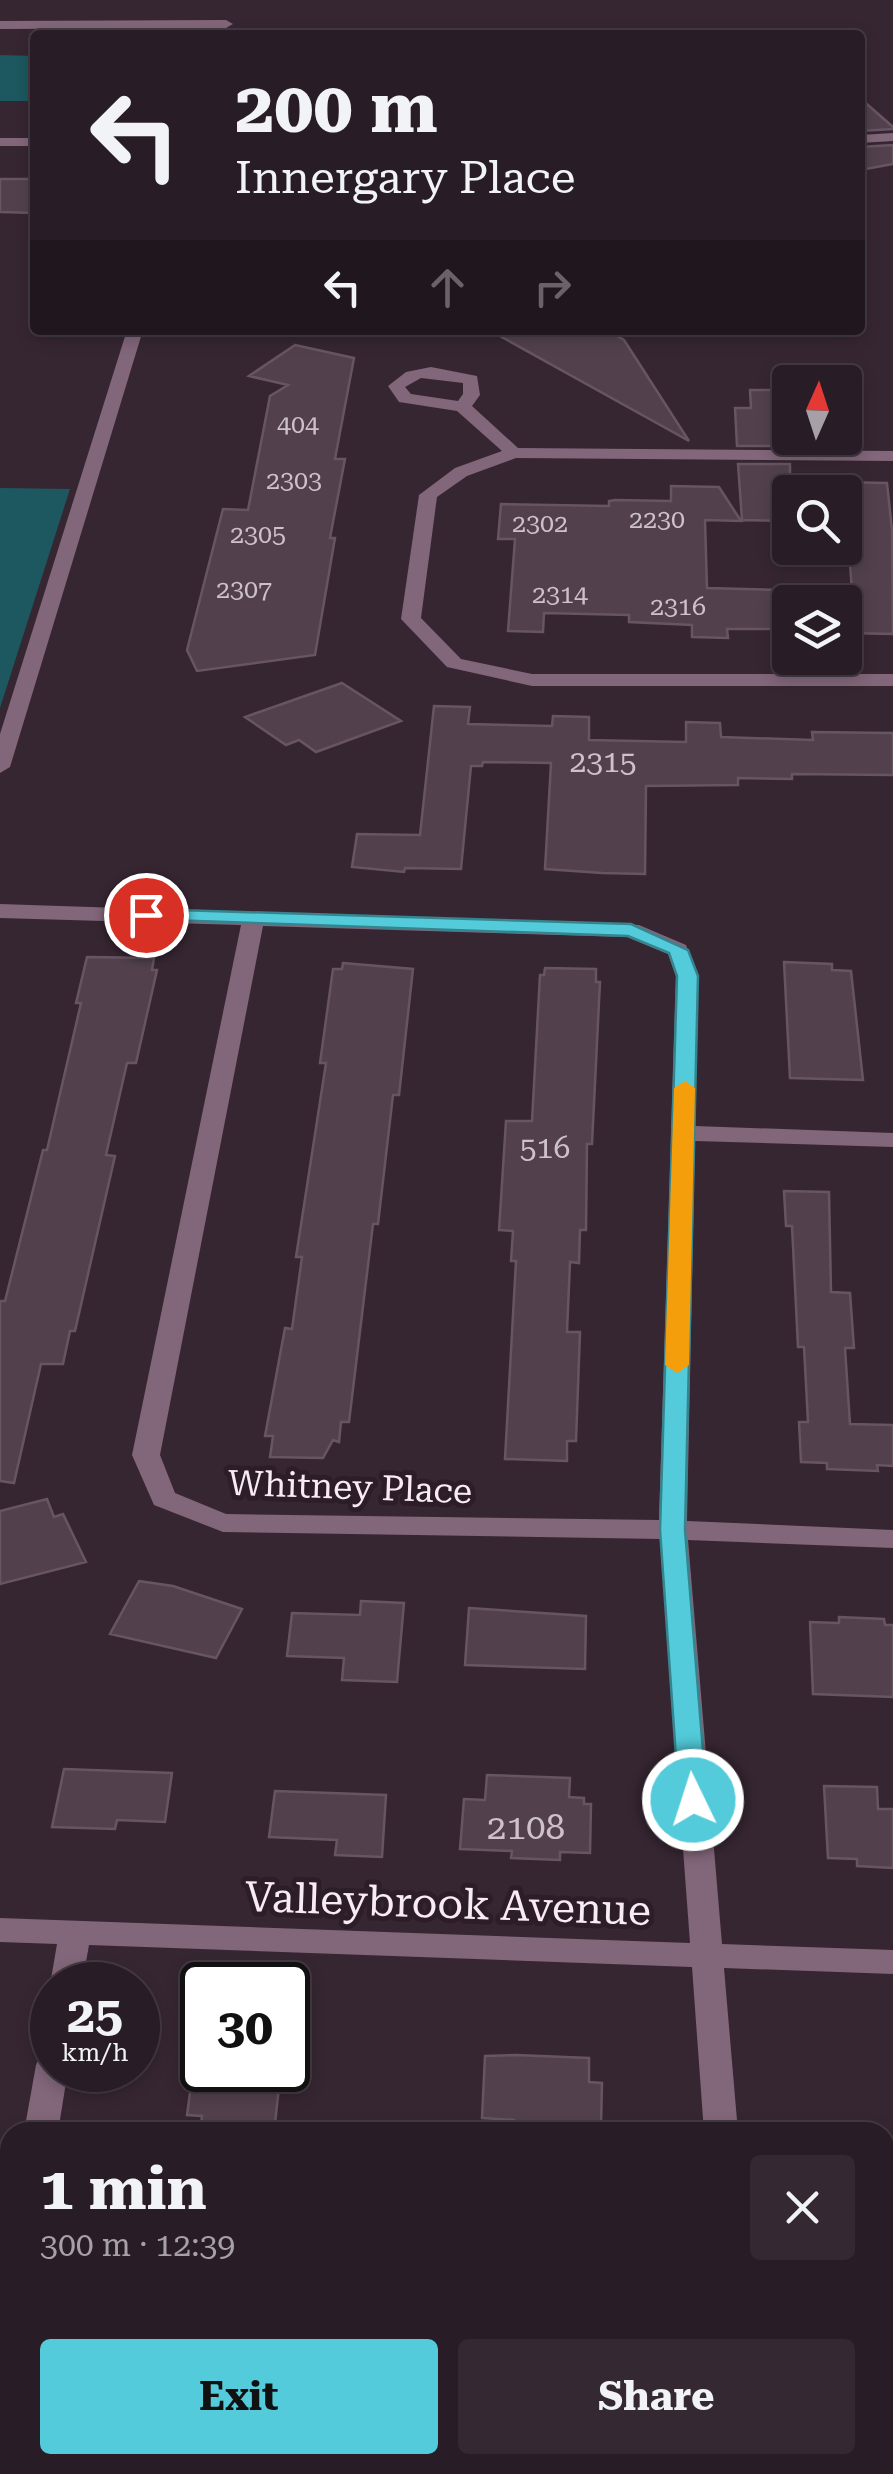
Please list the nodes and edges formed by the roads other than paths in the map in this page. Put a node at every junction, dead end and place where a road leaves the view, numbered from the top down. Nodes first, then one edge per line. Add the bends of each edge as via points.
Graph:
1 (234, 5) dead end
2 (0, 24) edge
3 (225, 29) edge
4 (893, 137) edge
5 (865, 139) edge
6 (0, 142) edge
7 (30, 142) edge
8 (133, 335) edge
9 (462, 407) dead end
10 (514, 453) junction
11 (893, 456) edge
12 (893, 680) edge
13 (0, 767) edge
14 (0, 911) edge
15 (254, 917) junction
16 (684, 1134) junction
17 (893, 1140) edge
18 (673, 1530) junction
19 (893, 1539) edge
20 (0, 1930) edge
21 (74, 1933) junction
22 (704, 1954) junction
23 (70, 1962) edge
24 (893, 1962) edge
25 (48, 2092) edge
26 (43, 2122) edge
27 (720, 2122) edge

1 - 3 street
2 - 3 street via 138,18
4 - 5 street
6 - 7 street
8 - 13 street
9 - 10 street
10 - 11 street
10 - 12 street via 461,472 428,495 410,618 454,663 532,680
14 - 15 street
15 - 16 street via 631,930 678,950 688,976
15 - 18 street, Whitney Place via 146,1455 164,1500 223,1523
16 - 17 street
16 - 18 street
18 - 19 street, Whitney Place
18 - 22 street
20 - 21 street, Valleybrook Avenue
21 - 22 street, Valleybrook Avenue
21 - 23 street
22 - 24 street, Valleybrook Avenue
22 - 27 street
25 - 26 street

